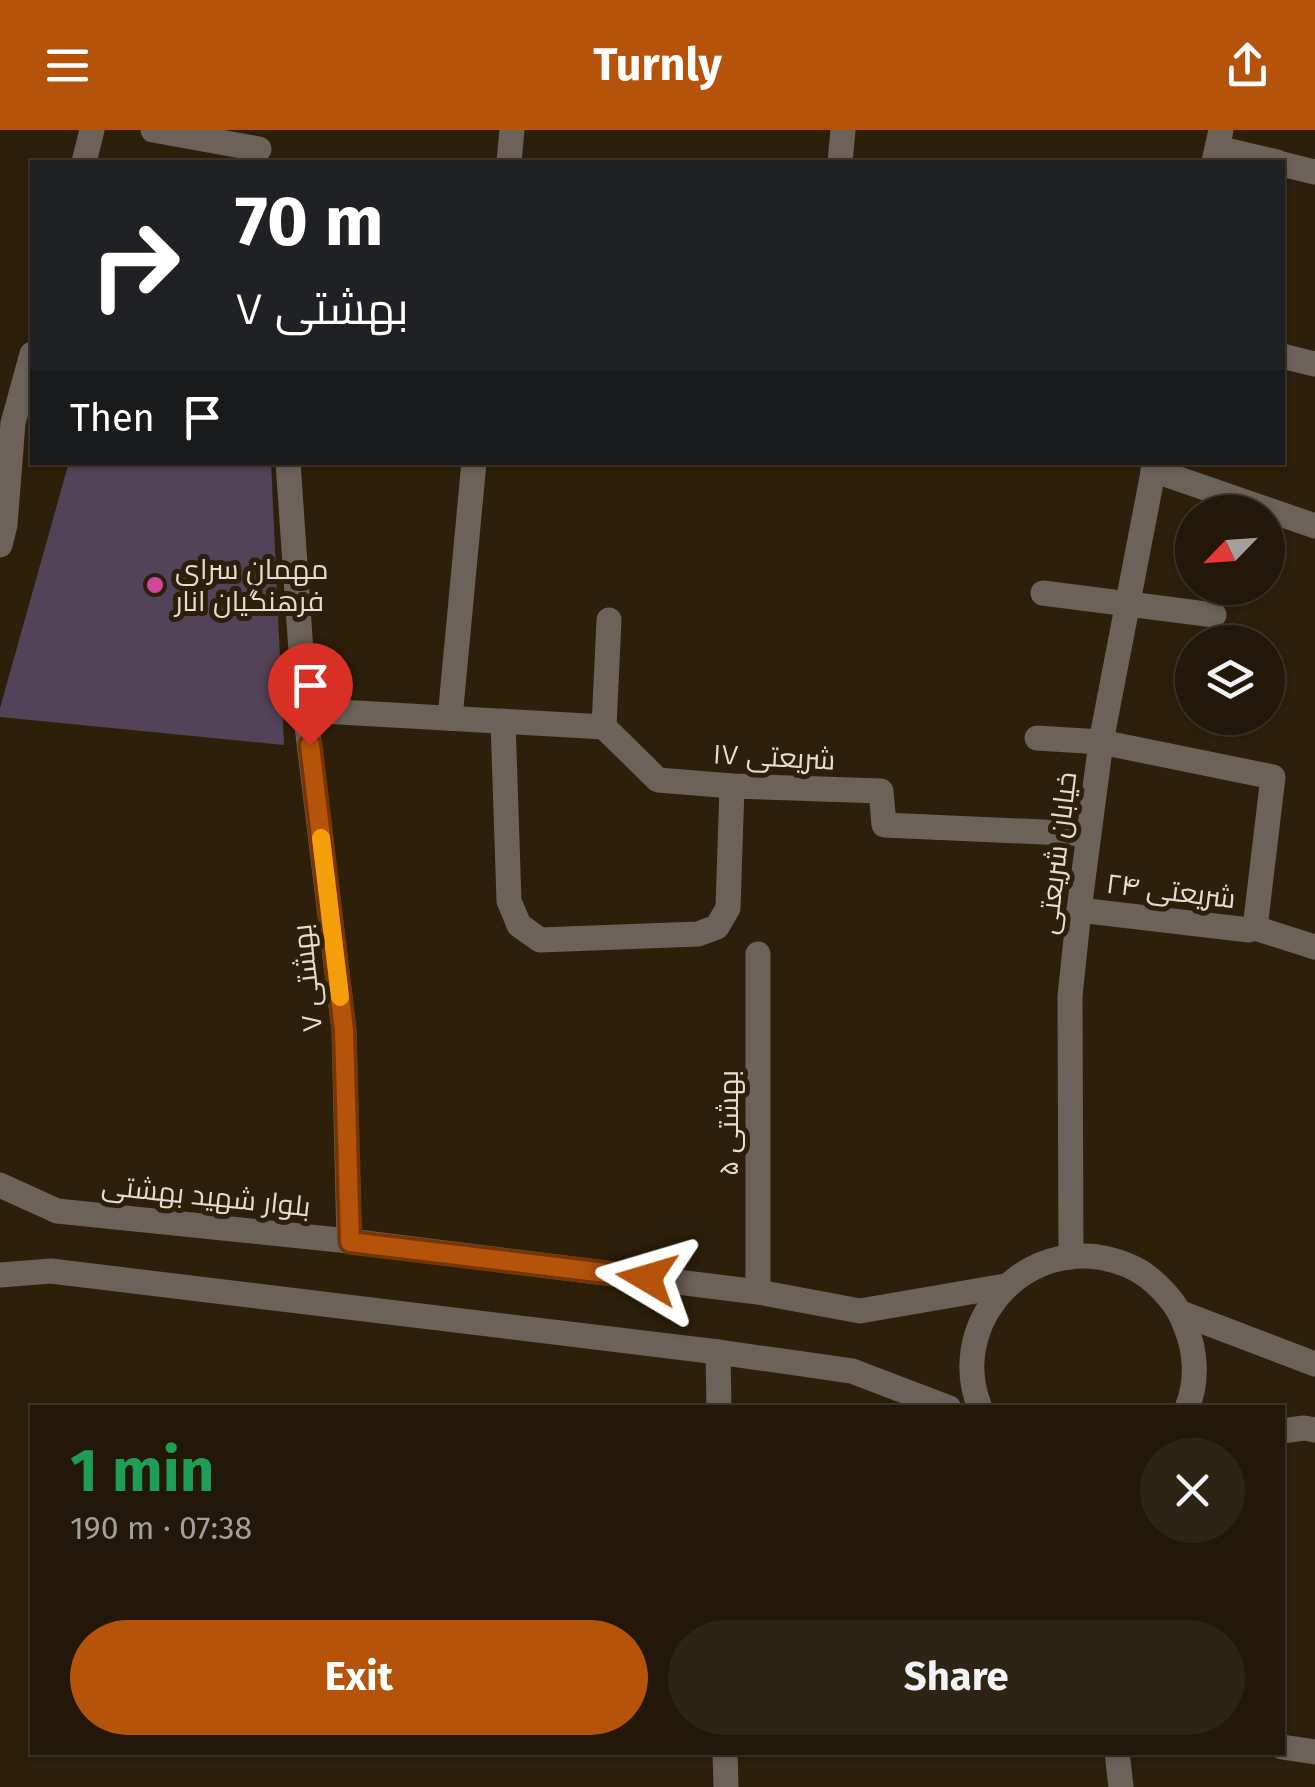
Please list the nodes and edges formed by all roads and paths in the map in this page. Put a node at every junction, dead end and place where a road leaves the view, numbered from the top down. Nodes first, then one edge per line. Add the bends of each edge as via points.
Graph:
1 (92, 130) edge
2 (152, 130) edge
3 (512, 130) edge
4 (843, 130) edge
5 (1217, 147) edge
6 (259, 149) dead end
7 (84, 160) edge
8 (508, 160) edge
9 (840, 160) edge
10 (1268, 160) edge
11 (1285, 164) edge
12 (1315, 172) edge
13 (1285, 357) edge
14 (30, 361) edge
15 (1315, 364) edge
16 (13, 417) edge
17 (288, 465) edge
18 (474, 465) edge
19 (1154, 466) edge
20 (1315, 526) edge
21 (0, 545) edge
22 (1043, 593) dead end
23 (1128, 602) junction
24 (1214, 615) dead end
25 (609, 620) dead end
26 (305, 710) junction
27 (450, 718) junction
28 (503, 721) junction
29 (604, 727) junction
30 (1037, 738) dead end
31 (1101, 742) junction
32 (732, 786) junction
33 (1088, 834) junction
34 (1079, 910) junction
35 (1256, 928) junction
36 (1315, 946) edge
37 (758, 954) dead end
38 (0, 1185) edge
39 (350, 1242) junction
40 (1071, 1257) junction
41 (0, 1274) edge
42 (1005, 1286) junction
43 (758, 1292) junction
44 (1181, 1313) junction
45 (718, 1352) junction
46 (1315, 1364) edge
47 (719, 1405) edge
48 (941, 1405) edge
49 (979, 1405) edge
50 (1188, 1405) edge
51 (1315, 1430) edge
52 (1285, 1431) edge
53 (1285, 1747) edge
54 (1315, 1752) edge
55 (725, 1755) edge
56 (1118, 1755) edge
57 (726, 1787) edge
58 (1121, 1787) edge

1 - 7 street
2 - 6 street
3 - 8 street
4 - 9 street
5 - 10 street
11 - 12 street
13 - 15 street
14 - 16 street
16 - 21 street
17 - 26 street, بهشتی ۷
18 - 27 street
19 - 20 street
19 - 23 street, خیابان شریعتی
22 - 23 street
23 - 24 street
23 - 31 street, خیابان شریعتی
25 - 29 street
26 - 27 street
26 - 39 street, بهشتی ۷ via 344,1030
27 - 28 street
28 - 29 street
28 - 32 street via 509,901 519,925 540,940 698,934 716,927 728,908
29 - 32 street, شریعتی ۱۷ via 658,780
30 - 31 street
31 - 33 street, خیابان شریعتی
31 - 35 street via 1273,777
32 - 33 street, شریعتی ۱۷ via 881,791 884,825
33 - 34 street, خیابان شریعتی
34 - 35 street, شریعتی ۲۴
34 - 40 street, خیابان شریعتی via 1070,996
35 - 36 street, شریعتی ۲۴
37 - 43 street, بهشتی ۵
38 - 39 street, بلوار شهید بهشتی via 58,1211
39 - 43 street, بلوار شهید بهشتی
40 - 42 street via 1029,1269
40 - 44 street via 1114,1259 1141,1271
41 - 45 street via 50,1271
42 - 43 street, بلوار شهید بهشتی via 860,1311
42 - 49 street via 976,1336 971,1365
44 - 46 street
44 - 50 street via 1195,1369
45 - 47 street
45 - 48 street via 852,1371
51 - 52 street
53 - 54 street
55 - 57 street
56 - 58 street

